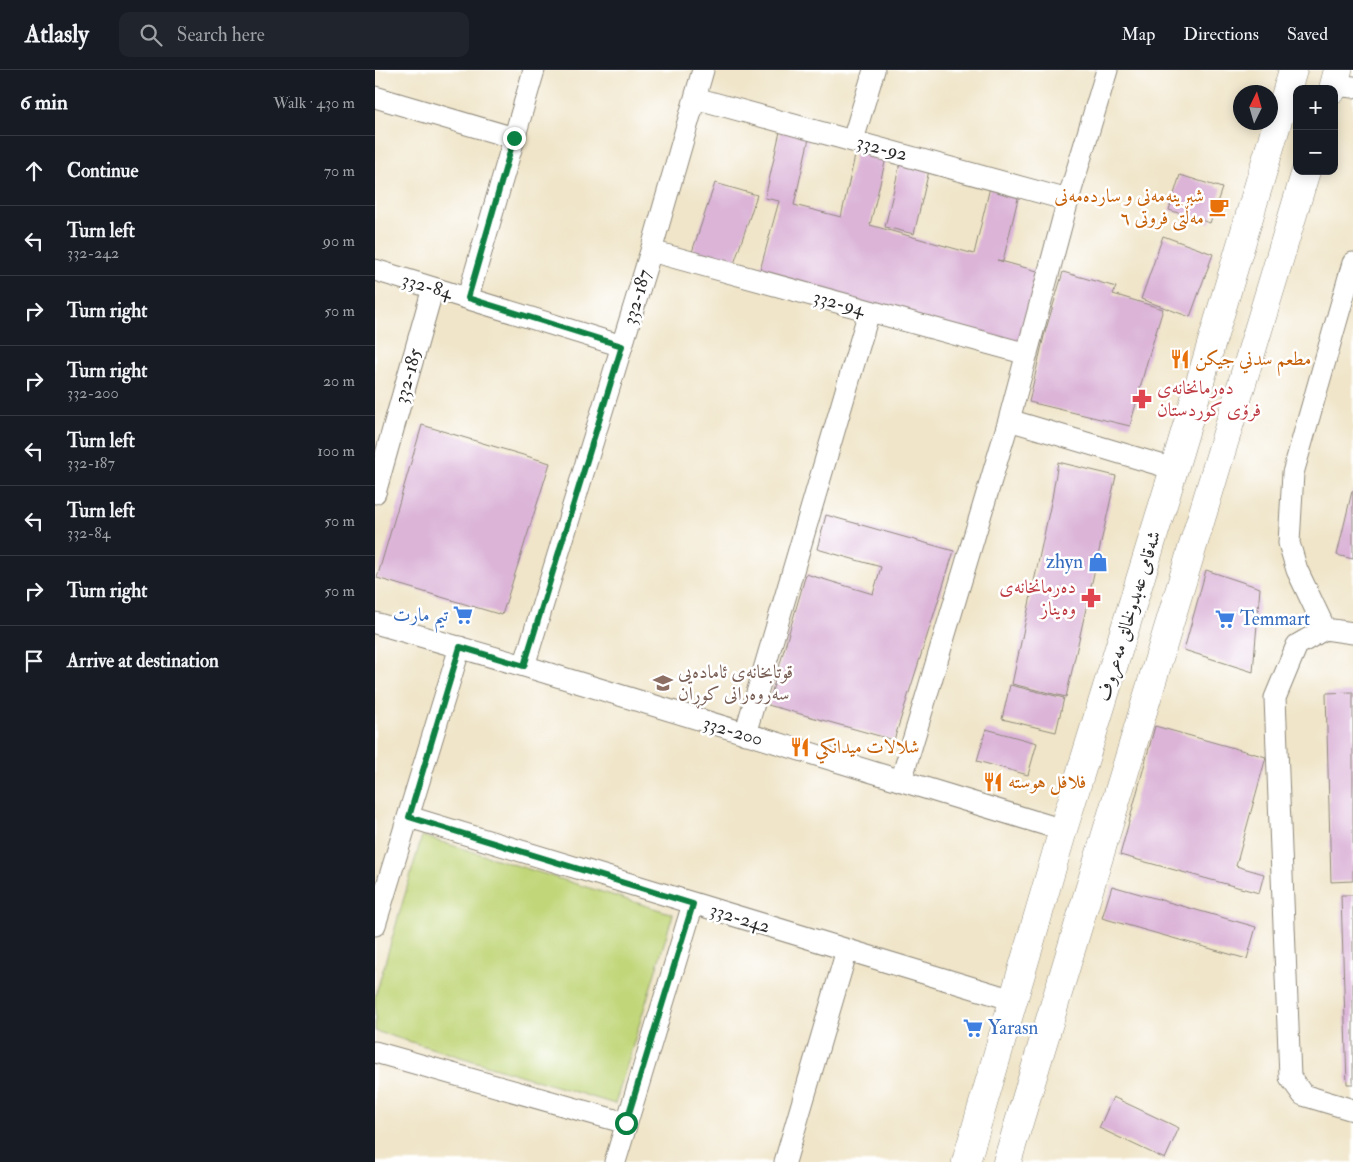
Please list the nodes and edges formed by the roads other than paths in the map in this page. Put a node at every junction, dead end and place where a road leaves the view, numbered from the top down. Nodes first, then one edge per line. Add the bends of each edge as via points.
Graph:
1 (534, 70) edge
2 (703, 70) edge
3 (874, 70) edge
4 (1107, 70) edge
5 (1293, 70) edge
6 (375, 97) edge
7 (695, 98) junction
8 (514, 138) junction
9 (853, 140) junction
10 (1265, 163) junction
11 (1293, 171) edge
12 (1305, 175) edge
13 (1068, 200) junction
14 (651, 251) junction
15 (1353, 263) edge
16 (375, 270) edge
17 (433, 288) junction
18 (468, 298) junction
19 (869, 312) junction
20 (622, 346) junction
21 (1027, 354) junction
22 (1009, 420) junction
23 (1174, 469) junction
24 (375, 493) edge
25 (375, 623) edge
26 (1325, 629) junction
27 (1353, 633) edge
28 (460, 647) junction
29 (524, 666) junction
30 (745, 734) junction
31 (901, 781) junction
32 (409, 817) junction
33 (1063, 830) junction
34 (693, 904) junction
35 (375, 925) edge
36 (847, 950) junction
37 (1013, 1000) junction
38 (375, 1052) edge
39 (1353, 1110) edge
40 (626, 1123) junction
41 (615, 1162) edge
42 (785, 1162) edge
43 (966, 1162) edge
44 (1007, 1162) edge

1 - 8 street
2 - 7 street, 332-187
3 - 9 street
4 - 13 street
5 - 10 main road, شەقامی عەبدولخالق مەعروف
6 - 8 street
7 - 9 street, 332-92
7 - 14 street, 332-187
8 - 18 street
9 - 13 street, 332-92
10 - 11 main road
10 - 23 main road, شەقامی عەبدولخالق مەعروف
12 - 44 main road
13 - 21 street
14 - 19 street, 332-94
14 - 20 street, 332-187
15 - 26 street via 1293,473 1289,543 1297,570
16 - 17 street, 332-84
17 - 18 street, 332-84
17 - 24 street, 332-185
18 - 20 street, 332-84
19 - 21 street, 332-94
19 - 30 street
20 - 29 street, 332-187
21 - 22 street
22 - 23 street
22 - 31 street
23 - 33 main road, شەقامی عەبدولخالق مەعروف
25 - 28 street, 332-200
26 - 27 street
26 - 39 street via 1297,645 1275,698 1290,1077 1303,1096
28 - 29 street, 332-200
28 - 32 street
29 - 30 street, 332-200
30 - 31 street, 332-200
31 - 33 street, 332-200
32 - 34 street, 332-242
32 - 35 street
33 - 37 main road, شەقامی عەبدولخالق مەعروف
34 - 36 street, 332-242
34 - 40 street
36 - 37 street, 332-242
36 - 42 street
37 - 43 main road, شەقامی عەبدولخالق مەعروف
38 - 40 street
40 - 41 street

